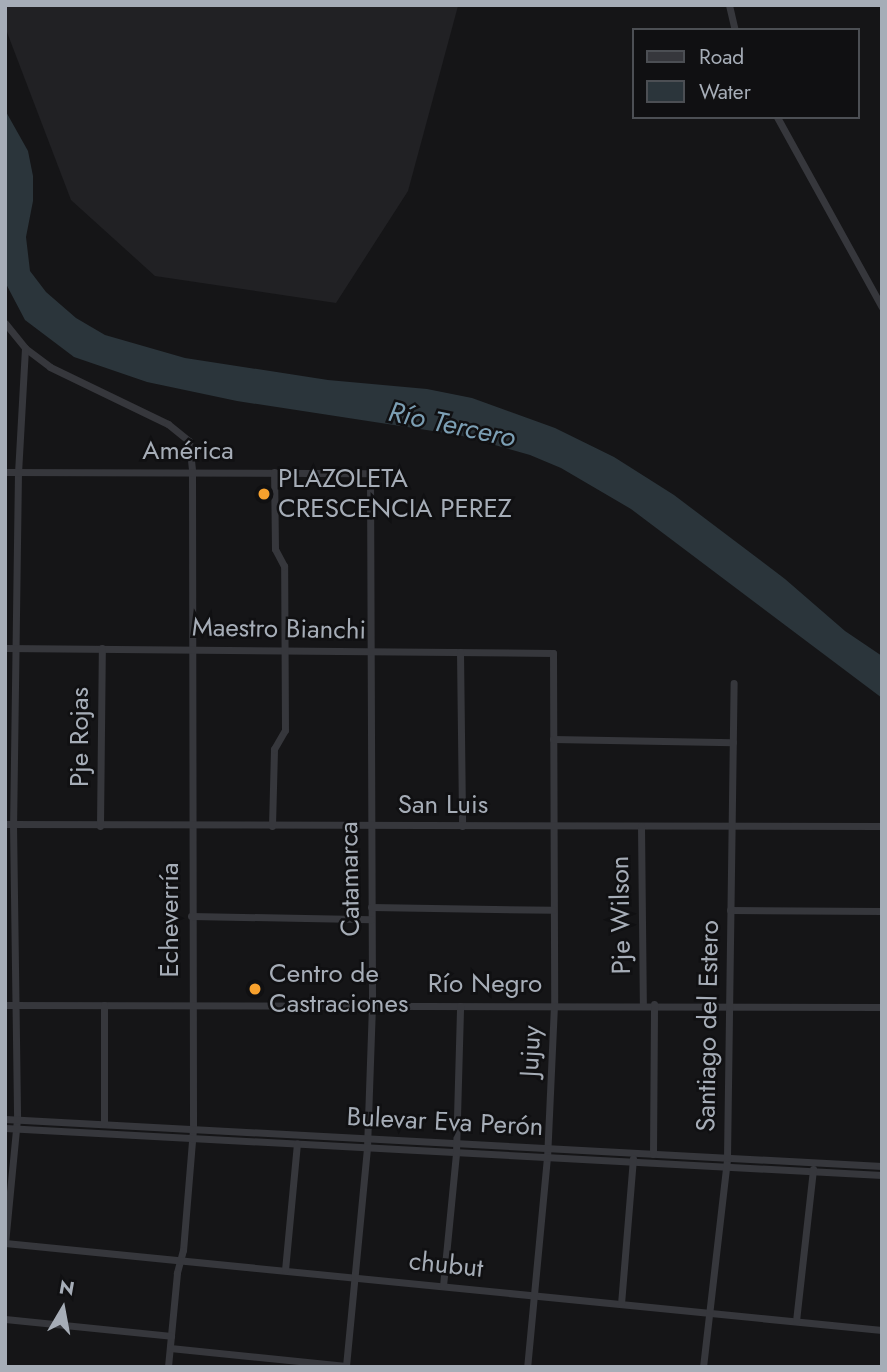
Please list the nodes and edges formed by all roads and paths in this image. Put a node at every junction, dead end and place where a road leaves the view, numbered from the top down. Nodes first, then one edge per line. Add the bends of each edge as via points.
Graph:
1 (729, 5) edge
2 (735, 28) edge
3 (778, 119) edge
4 (882, 307) edge
5 (5, 323) edge
6 (25, 348) junction
7 (5, 472) edge
8 (18, 472) junction
9 (192, 472) junction
10 (274, 472) junction
11 (370, 473) joint
12 (5, 648) edge
13 (16, 648) junction
14 (102, 648) junction
15 (192, 649) junction
16 (285, 649) junction
17 (369, 651) junction
18 (460, 652) junction
19 (553, 653) joint
20 (734, 683) dead end
21 (553, 739) junction
22 (733, 742) junction
23 (9, 824) edge
24 (100, 826) junction
25 (191, 826) junction
26 (272, 826) junction
27 (370, 826) junction
28 (462, 826) junction
29 (554, 826) junction
30 (641, 826) junction
31 (731, 826) junction
32 (882, 826) edge
33 (371, 907) junction
34 (554, 910) junction
35 (730, 910) junction
36 (882, 911) edge
37 (191, 916) junction
38 (371, 919) junction
39 (642, 1004) junction
40 (654, 1004) junction
41 (5, 1005) edge
42 (15, 1005) junction
43 (104, 1005) junction
44 (192, 1005) junction
45 (554, 1005) junction
46 (730, 1005) junction
47 (372, 1006) junction
48 (460, 1006) junction
49 (882, 1007) edge
50 (5, 1119) edge
51 (17, 1119) junction
52 (104, 1124) junction
53 (5, 1128) edge
54 (16, 1129) junction
55 (193, 1129) junction
56 (193, 1139) junction
57 (367, 1139) junction
58 (297, 1144) junction
59 (456, 1144) junction
60 (367, 1148) junction
61 (456, 1153) junction
62 (547, 1153) junction
63 (634, 1153) junction
64 (653, 1154) junction
65 (633, 1162) junction
66 (726, 1162) junction
67 (882, 1166) edge
68 (813, 1167) junction
69 (882, 1175) edge
70 (5, 1243) edge
71 (181, 1260) junction
72 (285, 1270) junction
73 (354, 1277) junction
74 (443, 1286) junction
75 (533, 1295) junction
76 (621, 1304) junction
77 (709, 1312) junction
78 (5, 1320) edge
79 (796, 1321) junction
80 (882, 1330) edge
81 (171, 1336) junction
82 (170, 1348) junction
83 (168, 1367) edge
84 (346, 1367) edge
85 (527, 1367) edge
86 (703, 1367) edge

1 - 2 street
3 - 4 street
5 - 6 street, Echeverría
6 - 8 street
6 - 9 street, Echeverría via 50,367 183,435 189,441
7 - 8 street, América
8 - 9 street, América
8 - 13 street
9 - 10 street, América
9 - 15 street, Echeverría
10 - 11 street, América
10 - 16 street via 275,549 284,566
11 - 17 street, Catamarca
12 - 13 street, Maestro Bianchi
13 - 14 street, Maestro Bianchi
13 - 23 street
14 - 15 street, Maestro Bianchi
14 - 24 street, Pje Rojas
15 - 16 street, Maestro Bianchi
15 - 25 street, Echeverría
16 - 17 street, Maestro Bianchi
16 - 26 street via 285,730 274,749
17 - 18 street, Maestro Bianchi
17 - 27 street, Catamarca
18 - 19 street, Maestro Bianchi
18 - 28 street
19 - 21 street, Jujuy
20 - 22 street, Santiago del Estero
21 - 22 street
21 - 29 street, Jujuy
22 - 31 street, Santiago del Estero
23 - 24 street, San Luis
23 - 42 street
24 - 25 street, San Luis
25 - 26 street, San Luis
25 - 37 street, Echeverría
26 - 27 street, San Luis
27 - 28 street, San Luis
27 - 33 street, Catamarca
28 - 29 street, San Luis
29 - 30 street, San Luis
29 - 34 street, Jujuy
30 - 31 street, San Luis
30 - 39 street, Pje Wilson
31 - 32 street, San Luis
31 - 35 street, Santiago del Estero
33 - 34 street
33 - 38 street, Catamarca
34 - 45 street, Jujuy
35 - 36 street
35 - 46 street, Santiago del Estero
37 - 38 street
37 - 44 street, Echeverría
38 - 47 street, Catamarca
39 - 40 street, Río Negro
39 - 45 street, Río Negro
40 - 46 street, Río Negro
40 - 64 street
41 - 42 street, Río Negro
42 - 43 street, Río Negro
42 - 51 street
43 - 44 street, Río Negro
43 - 52 street
44 - 47 street, Río Negro
44 - 55 street, Echeverría
45 - 48 street, Río Negro
45 - 62 street, Jujuy
46 - 49 street, Río Negro
46 - 66 street, Santiago del Estero
47 - 48 street, Río Negro
47 - 57 street, Catamarca
48 - 59 street
50 - 51 street, Bulevar Eva Perón
51 - 52 street, Bulevar Eva Perón
51 - 54 street
52 - 55 street, Bulevar Eva Perón
53 - 54 street, Bulevar Eva Perón
54 - 56 street, Bulevar Eva Perón
54 - 70 street
55 - 56 street, Echeverría
55 - 57 street, Bulevar Eva Perón
56 - 58 street, Bulevar Eva Perón
56 - 71 street, Echeverría
57 - 59 street, Bulevar Eva Perón
57 - 60 street, Catamarca
58 - 60 street, Bulevar Eva Perón
58 - 72 street
59 - 61 street
59 - 62 street, Bulevar Eva Perón
60 - 61 street, Bulevar Eva Perón
60 - 73 street, Catamarca
61 - 62 street, Bulevar Eva Perón
61 - 74 street
62 - 63 street, Bulevar Eva Perón
62 - 65 street, Bulevar Eva Perón
62 - 75 street, Jujuy
63 - 64 street, Bulevar Eva Perón
63 - 65 street
64 - 66 street, Bulevar Eva Perón
65 - 66 street, Bulevar Eva Perón
65 - 76 street
66 - 68 street, Bulevar Eva Perón
66 - 77 street, Santiago del Estero
67 - 68 street, Bulevar Eva Perón
68 - 69 street, Bulevar Eva Perón
68 - 79 street
70 - 71 street, chubut
71 - 72 street, chubut
71 - 81 street, Echeverría
72 - 73 street, chubut
73 - 74 street, chubut
73 - 84 street, Catamarca
74 - 75 street, chubut
75 - 76 street, chubut
75 - 85 street, Jujuy
76 - 77 street, chubut
77 - 79 street, chubut
77 - 86 street, Santiago del Estero
78 - 81 street
79 - 80 street, chubut
81 - 82 street, Echeverría
82 - 83 street, Echeverría
82 - 84 street

